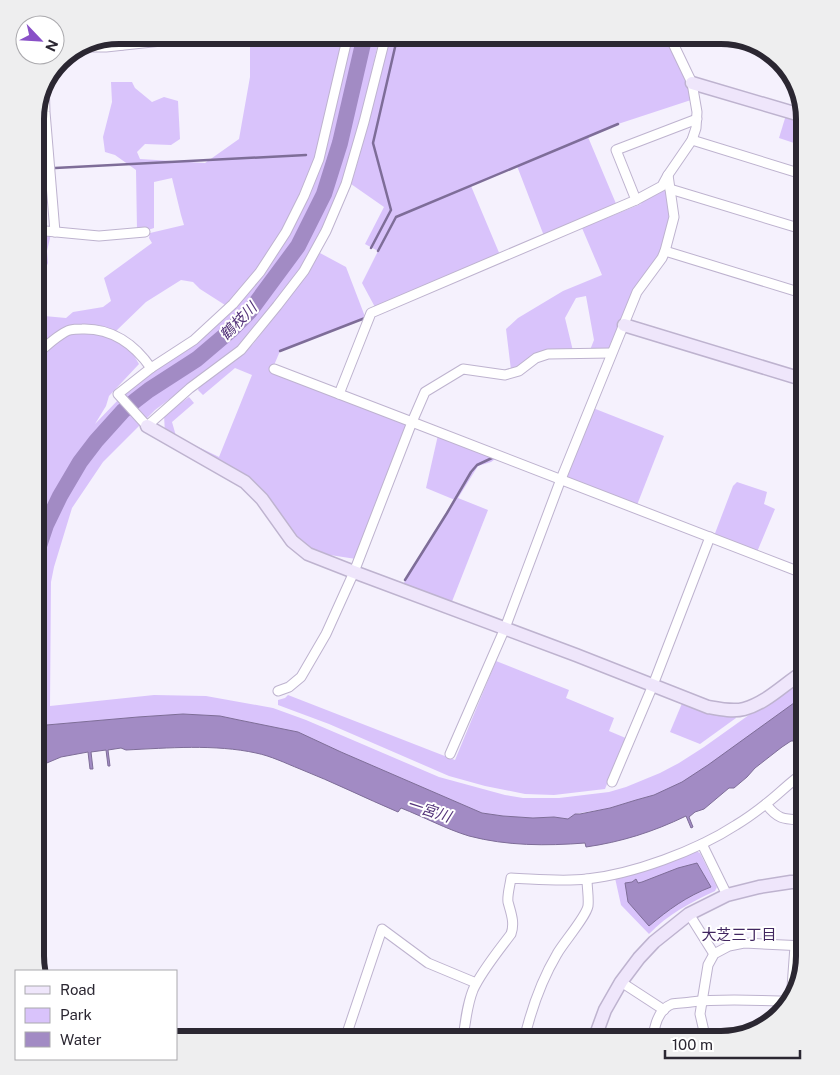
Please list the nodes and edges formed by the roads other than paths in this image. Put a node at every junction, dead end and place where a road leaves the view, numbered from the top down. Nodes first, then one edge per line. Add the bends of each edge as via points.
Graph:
1 (131, 44) edge
2 (346, 44) edge
3 (384, 44) edge
4 (672, 44) edge
5 (122, 45) joint
6 (97, 47) edge
7 (692, 83) junction
8 (796, 114) edge
9 (697, 118) junction
10 (692, 140) junction
11 (44, 144) edge
12 (796, 172) edge
13 (668, 175) junction
14 (670, 189) junction
15 (636, 200) junction
16 (796, 227) edge
17 (44, 231) edge
18 (55, 232) junction
19 (145, 232) dead end
20 (666, 251) junction
21 (796, 291) edge
22 (624, 325) junction
23 (44, 348) edge
24 (611, 353) junction
25 (151, 368) junction
26 (274, 369) dead end
27 (796, 377) edge
28 (339, 394) junction
29 (412, 422) junction
30 (145, 424) junction
31 (561, 479) junction
32 (710, 537) junction
33 (796, 570) edge
34 (354, 572) junction
35 (505, 628) junction
36 (796, 677) edge
37 (653, 685) junction
38 (278, 691) dead end
39 (450, 754) dead end
40 (796, 778) edge
41 (612, 782) dead end
42 (766, 804) junction
43 (796, 819) edge
44 (702, 844) junction
45 (587, 879) junction
46 (796, 882) edge
47 (727, 895) junction
48 (689, 914) junction
49 (794, 946) joint
50 (714, 954) junction
51 (621, 982) junction
52 (792, 982) edge
53 (476, 983) junction
54 (782, 1000) edge
55 (702, 1001) junction
56 (664, 1010) junction
57 (348, 1031) edge
58 (464, 1031) edge
59 (526, 1031) edge
60 (597, 1031) edge
61 (654, 1031) edge
62 (704, 1031) edge

1 - 5 street
2 - 25 street via 319,158 286,232 260,272 233,304 194,340
3 - 30 street via 346,184 304,271 241,350
4 - 7 street
5 - 6 street
7 - 8 street
7 - 9 street
9 - 10 street
9 - 15 street via 616,150
10 - 12 street
10 - 13 street
11 - 18 street
13 - 14 street
13 - 15 street via 662,186
14 - 16 street
14 - 20 street via 674,217
15 - 28 street via 372,313
17 - 18 street
18 - 19 street via 99,236
20 - 21 street
20 - 22 street via 637,292
22 - 24 street
22 - 27 street
23 - 25 street via 71,330 97,330 126,342 144,357
24 - 29 street via 548,354 536,358 519,371 505,375 463,369 425,392
24 - 31 street
25 - 30 street via 118,394
26 - 28 street
28 - 29 street
29 - 31 street
29 - 34 street
30 - 34 street via 245,482 262,499 292,541 308,554
31 - 32 street
31 - 35 street
32 - 33 street
32 - 37 street
34 - 35 street
34 - 38 street via 326,634 301,677
35 - 37 street
35 - 39 street
36 - 37 street via 759,703 742,710 708,707
37 - 41 street
40 - 42 street
42 - 43 street via 779,818
42 - 44 street via 736,826
44 - 45 street via 626,872
44 - 47 street
45 - 53 street via 511,878 508,901 513,927 511,934
45 - 59 street via 588,906 585,914 543,981
46 - 47 street via 759,886
47 - 48 street
48 - 50 street
48 - 51 street via 638,958
49 - 50 street via 744,943
49 - 52 street
50 - 55 street via 708,965
51 - 56 street
51 - 60 street
53 - 57 street via 428,963 382,929
53 - 58 street
54 - 55 street
55 - 56 street via 671,1004
55 - 62 street via 700,1014
56 - 61 street

